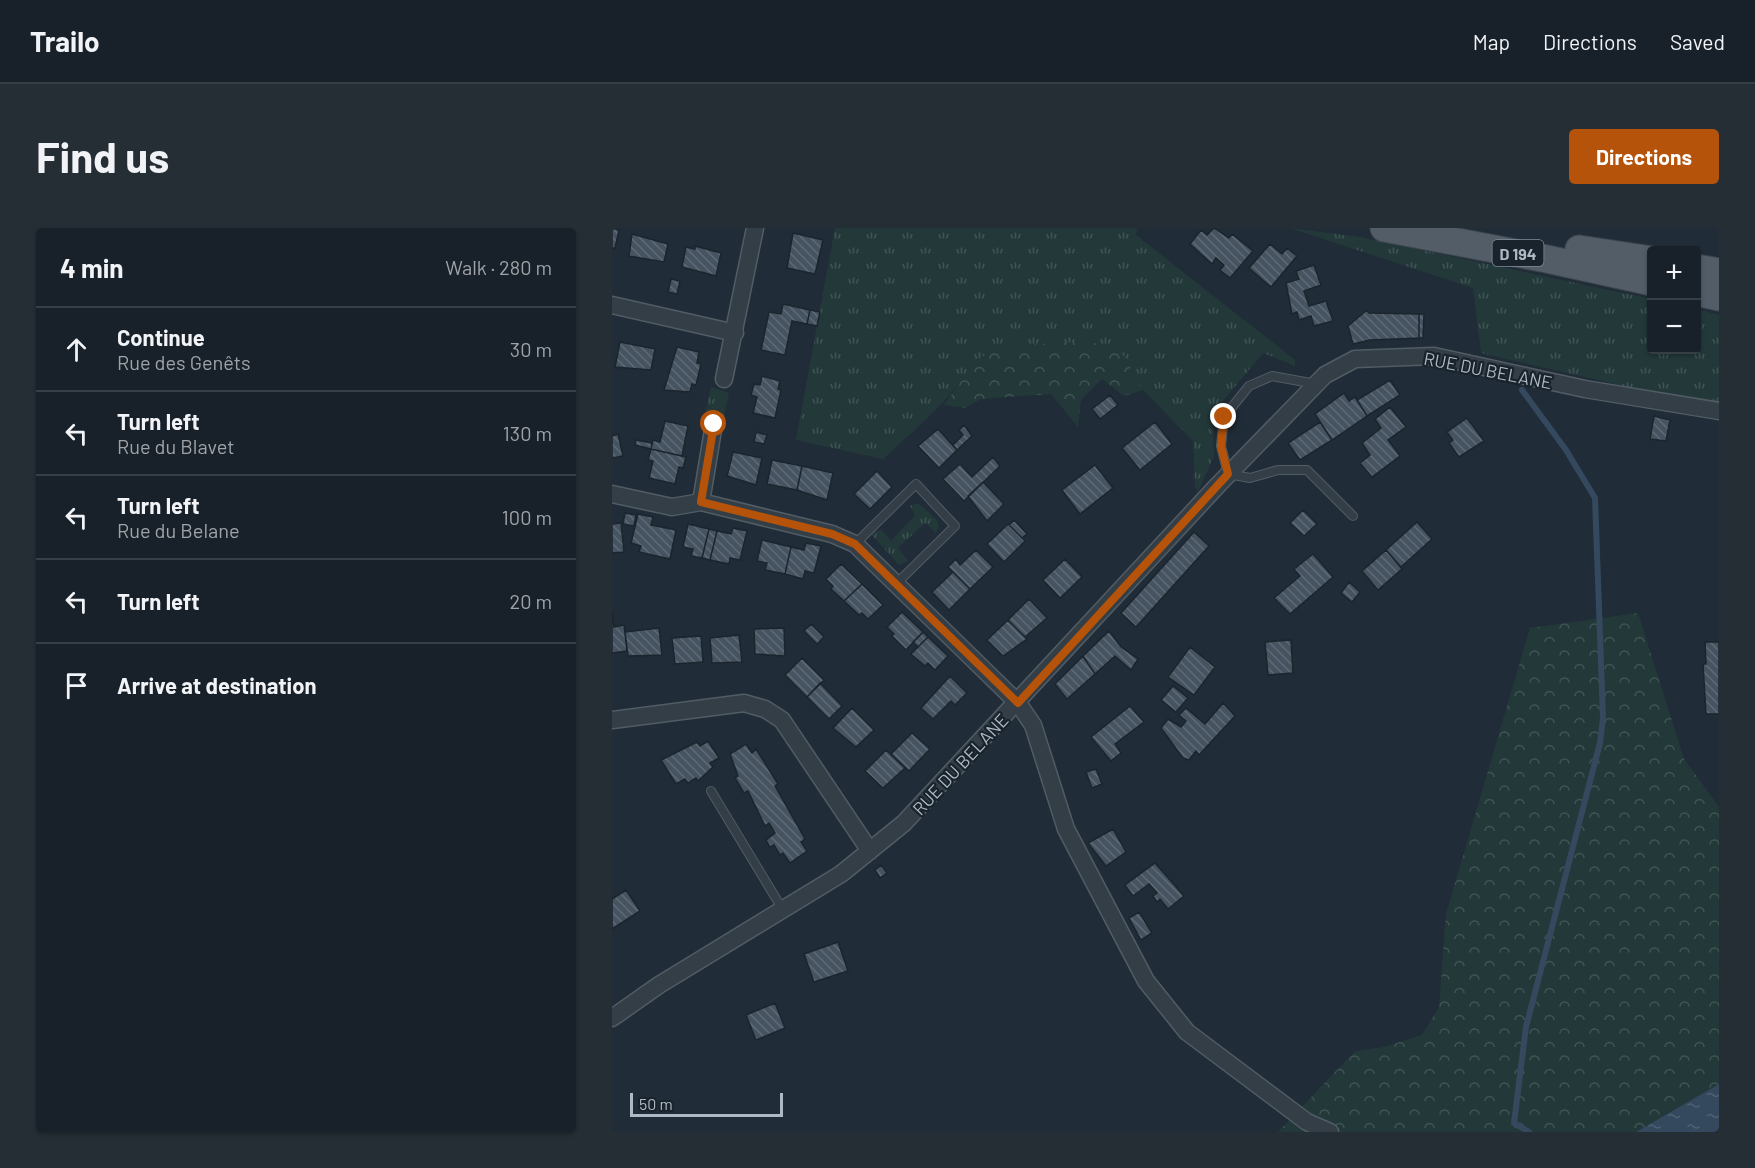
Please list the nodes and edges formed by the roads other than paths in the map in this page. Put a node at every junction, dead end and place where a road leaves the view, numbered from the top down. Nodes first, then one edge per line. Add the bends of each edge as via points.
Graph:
1 (755, 228) edge
2 (1384, 228) edge
3 (1451, 228) edge
4 (1647, 259) edge
5 (1701, 269) edge
6 (1719, 272) edge
7 (1647, 281) edge
8 (1701, 293) edge
9 (1719, 297) edge
10 (612, 305) edge
11 (735, 333) junction
12 (724, 379) dead end
13 (1316, 384) junction
14 (1719, 411) edge
15 (714, 424) dead end
16 (1228, 474) junction
17 (612, 494) edge
18 (701, 502) junction
19 (1353, 516) dead end
20 (855, 544) junction
21 (897, 583) junction
22 (1018, 703) junction
23 (612, 720) edge
24 (711, 791) dead end
25 (870, 851) junction
26 (783, 910) junction
27 (612, 1018) edge
28 (1330, 1132) edge

1 - 11 street
2 - 7 main road, D 194
3 - 4 main road, D 194
5 - 6 main road
8 - 9 main road
10 - 11 street
11 - 12 street
13 - 14 street, RUE DU BELANE via 1324,375 1355,359 1434,356 1585,389
13 - 16 street, RUE DU BELANE
13 - 16 lane via 1272,376 1248,386 1224,417 1221,446
15 - 18 street
16 - 19 lane via 1250,478 1278,470 1307,470
16 - 22 street, RUE DU BELANE
17 - 18 street via 672,507
18 - 20 street via 832,534
20 - 21 street
20 - 21 lane via 916,484 955,526
21 - 22 street
22 - 25 street, RUE DU BELANE via 904,823
22 - 28 street via 1033,725 1066,829 1146,981 1187,1032 1306,1122
23 - 25 street via 744,703 765,710 782,720
24 - 26 lane
25 - 26 street, RUE DU BELANE
26 - 27 street, RUE DU BELANE

